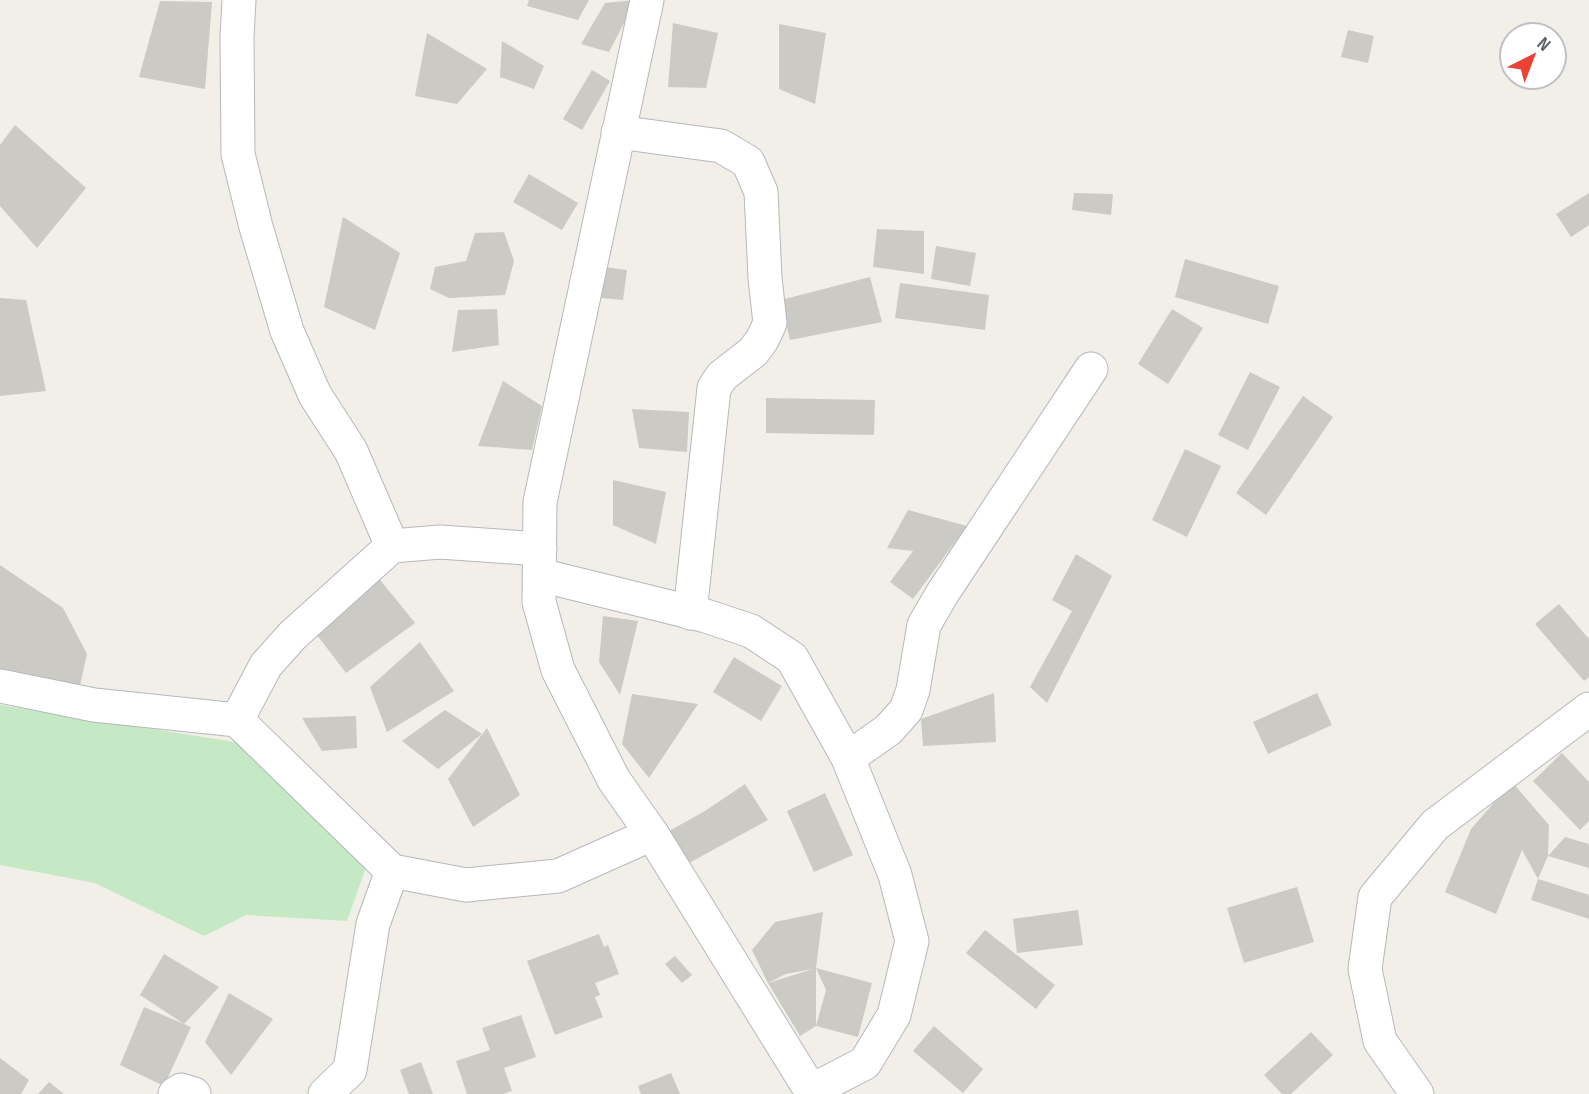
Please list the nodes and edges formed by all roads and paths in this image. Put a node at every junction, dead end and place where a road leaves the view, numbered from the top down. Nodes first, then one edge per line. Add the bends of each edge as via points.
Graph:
1 (239, 0) edge
2 (647, 0) edge
3 (618, 132) junction
4 (1091, 369) dead end
5 (392, 546) junction
6 (540, 562) junction
7 (690, 612) junction
8 (0, 686) edge
9 (1589, 709) edge
10 (236, 720) junction
11 (848, 758) junction
12 (652, 834) junction
13 (392, 871) junction
14 (812, 1092) edge
15 (175, 1094) edge
16 (194, 1094) edge
17 (325, 1094) edge
18 (1417, 1094) edge

1 - 5 street via 238,154 256,227 287,331 315,395 351,451
2 - 3 street
3 - 6 street via 540,502
3 - 7 street via 721,146 748,162 761,191 769,323 753,352 714,388
4 - 11 street via 924,625 906,710 888,730
5 - 6 street via 440,542
5 - 10 street via 266,665
6 - 7 street
6 - 12 street via 539,602 558,670 614,780
7 - 11 street via 751,631 792,658
8 - 10 street via 94,705
9 - 18 street via 1436,825 1375,897 1365,969 1380,1041
10 - 13 street
11 - 14 street via 895,875 912,942 894,1015 865,1063
12 - 13 street via 558,876 466,885
12 - 14 street
13 - 17 street via 373,924 350,1070
15 - 16 street via 181,1090

